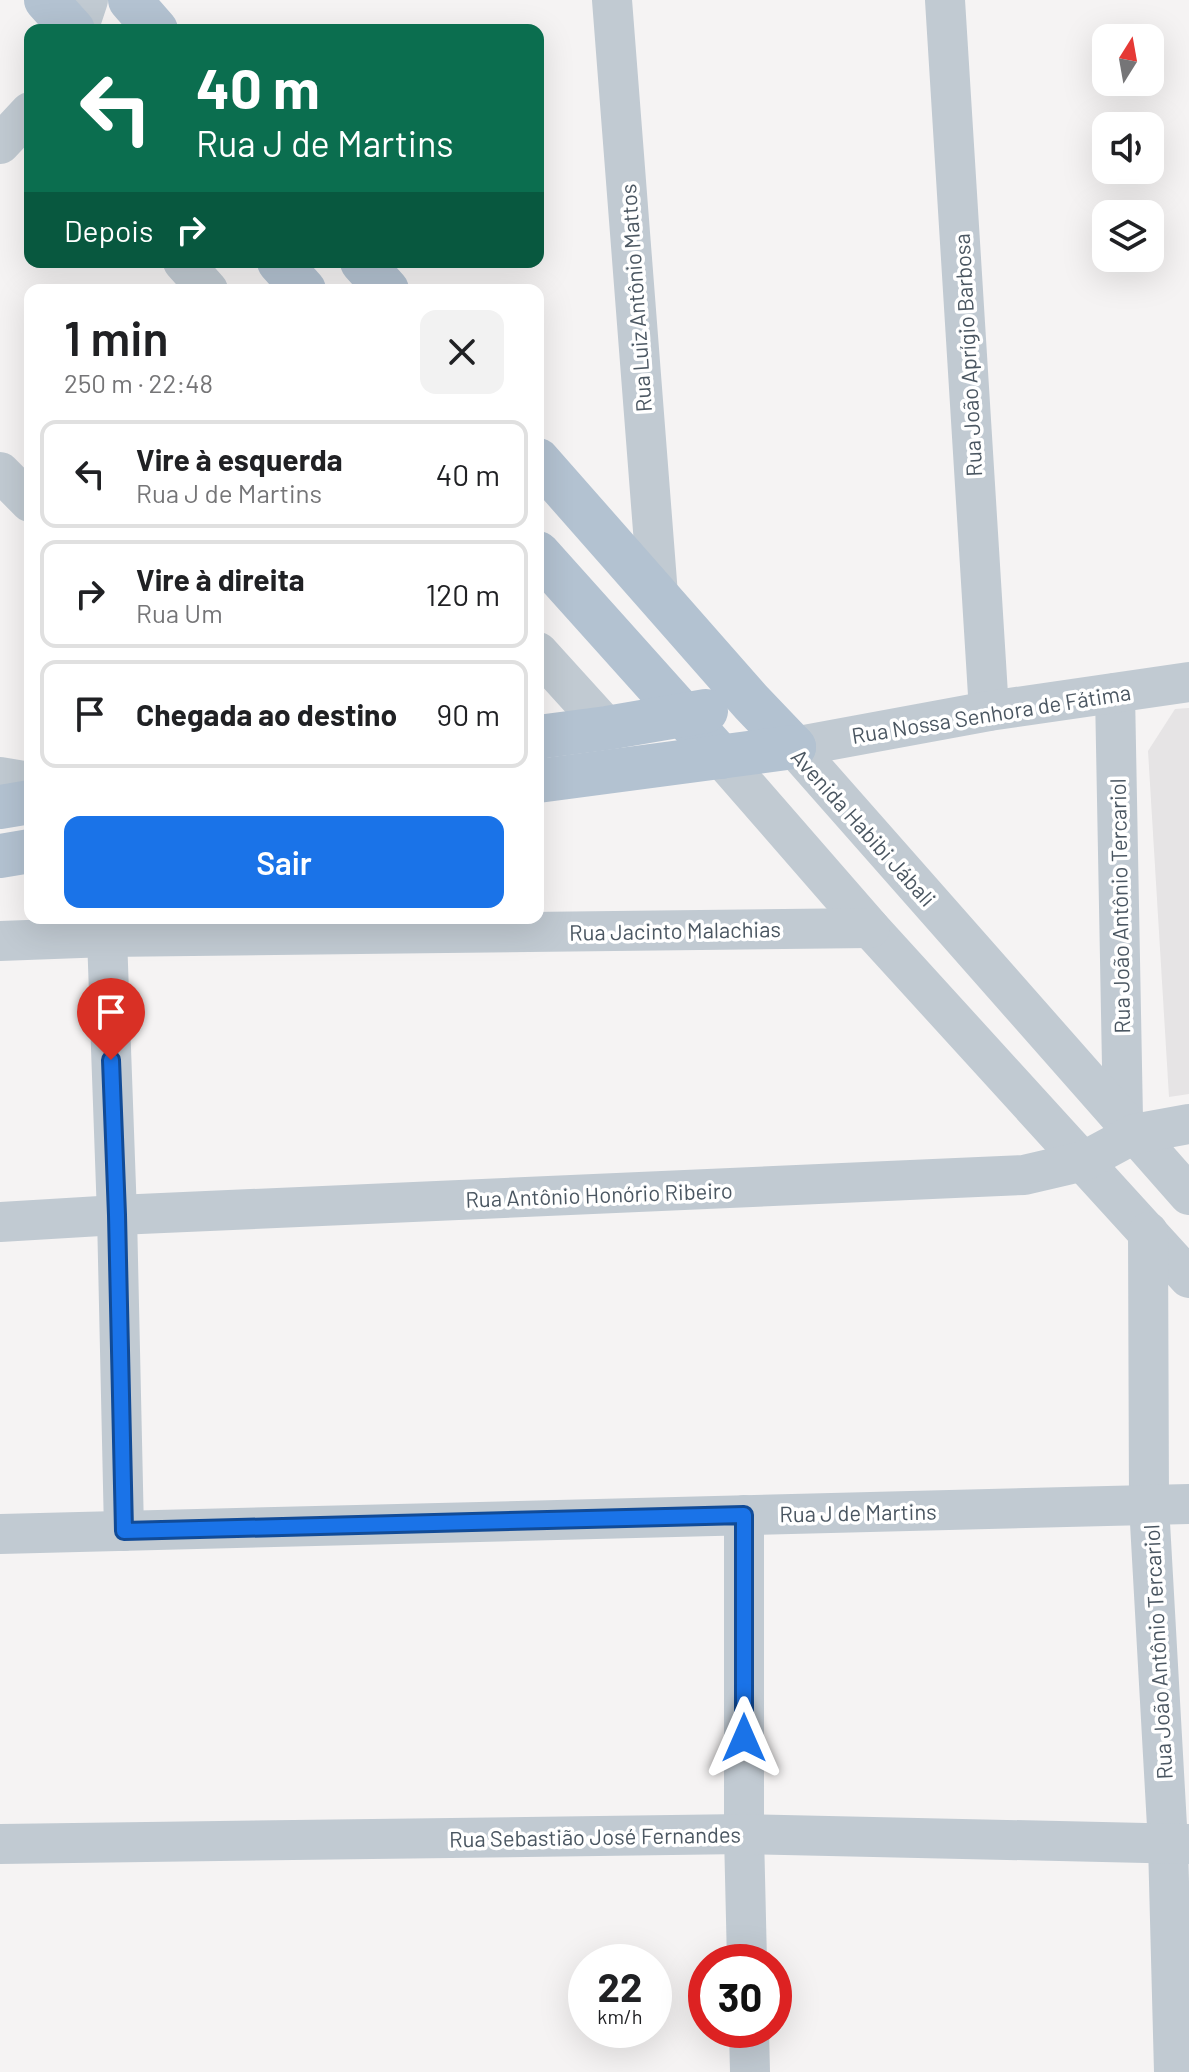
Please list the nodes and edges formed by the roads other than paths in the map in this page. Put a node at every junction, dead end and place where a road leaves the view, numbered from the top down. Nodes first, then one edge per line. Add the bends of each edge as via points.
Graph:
1 (46, 0) edge
2 (88, 0) edge
3 (130, 0) edge
4 (612, 0) edge
5 (945, 0) edge
6 (70, 24) edge
7 (78, 24) edge
8 (151, 24) edge
9 (24, 118) edge
10 (0, 144) edge
11 (188, 268) edge
12 (284, 268) edge
13 (367, 268) edge
14 (203, 284) edge
15 (299, 284) edge
16 (382, 284) edge
17 (544, 467) edge
18 (0, 472) edge
19 (24, 496) edge
20 (544, 560) edge
21 (658, 595) junction
22 (544, 659) edge
23 (1189, 682) edge
24 (1115, 693) junction
25 (751, 702) junction
26 (989, 711) junction
27 (683, 715) junction
28 (607, 728) junction
29 (544, 736) edge
30 (794, 747) junction
31 (721, 757) junction
32 (0, 777) edge
33 (544, 780) edge
34 (24, 781) edge
35 (24, 803) edge
36 (0, 807) edge
37 (24, 852) edge
38 (0, 856) edge
39 (870, 928) junction
40 (107, 937) junction
41 (0, 941) edge
42 (1189, 1124) edge
43 (1129, 1127) junction
44 (1084, 1161) junction
45 (1189, 1195) edge
46 (117, 1215) junction
47 (0, 1222) edge
48 (1148, 1232) junction
49 (1189, 1278) edge
50 (1189, 1504) edge
51 (1149, 1505) junction
52 (744, 1515) junction
53 (124, 1531) junction
54 (0, 1534) edge
55 (744, 1834) junction
56 (0, 1844) edge
57 (1178, 1844) edge
58 (747, 1944) edge
59 (749, 2048) edge
60 (750, 2072) edge
61 (1174, 2072) edge

1 - 6 main road
2 - 7 street
3 - 8 main road
4 - 21 street, Rua Luiz Antônio Mattos
5 - 26 street, Rua João Aprígio Barbosa
9 - 10 street
11 - 14 street
12 - 15 main road
13 - 16 main road
17 - 21 main road, Avenida Habibi Jábali
18 - 19 street
20 - 27 main road
21 - 25 main road, Avenida Habibi Jábali
22 - 28 street
23 - 24 street, Rua Nossa Senhora de Fátima
24 - 26 street, Rua Nossa Senhora de Fátima
24 - 43 street, Rua João Antônio Tercariol
25 - 27 main road
25 - 30 main road, Avenida Habibi Jábali
26 - 30 street, Rua Nossa Senhora de Fátima
27 - 28 main road
27 - 31 main road
28 - 29 main road
30 - 31 main road
30 - 43 street, Avenida Habibi Jábali
31 - 33 main road
31 - 39 street
32 - 34 street
35 - 36 main road
37 - 38 main road
39 - 40 street, Rua Jacinto Malachias
39 - 44 street
40 - 41 street, Rua Jacinto Malachias
40 - 46 street
42 - 43 street, Rua Antônio Honório Ribeiro
43 - 44 street, Rua Antônio Honório Ribeiro
43 - 45 street, Avenida Habibi Jábali
44 - 46 street, Rua Antônio Honório Ribeiro via 1024,1175
44 - 48 street
46 - 47 street, Rua Antônio Honório Ribeiro
46 - 53 street
48 - 49 street
48 - 51 street, Rua João Antônio Tercariol
50 - 51 street, Rua J de Martins
51 - 52 street, Rua J de Martins
51 - 57 street, Rua João Antônio Tercariol
52 - 53 street, Rua J de Martins
52 - 55 street
53 - 54 street, Rua J de Martins
55 - 56 street, Rua Sebastião José Fernandes
55 - 57 street, Rua Sebastião José Fernandes
55 - 58 street
57 - 61 street, Rua João Antônio Tercariol
59 - 60 street

